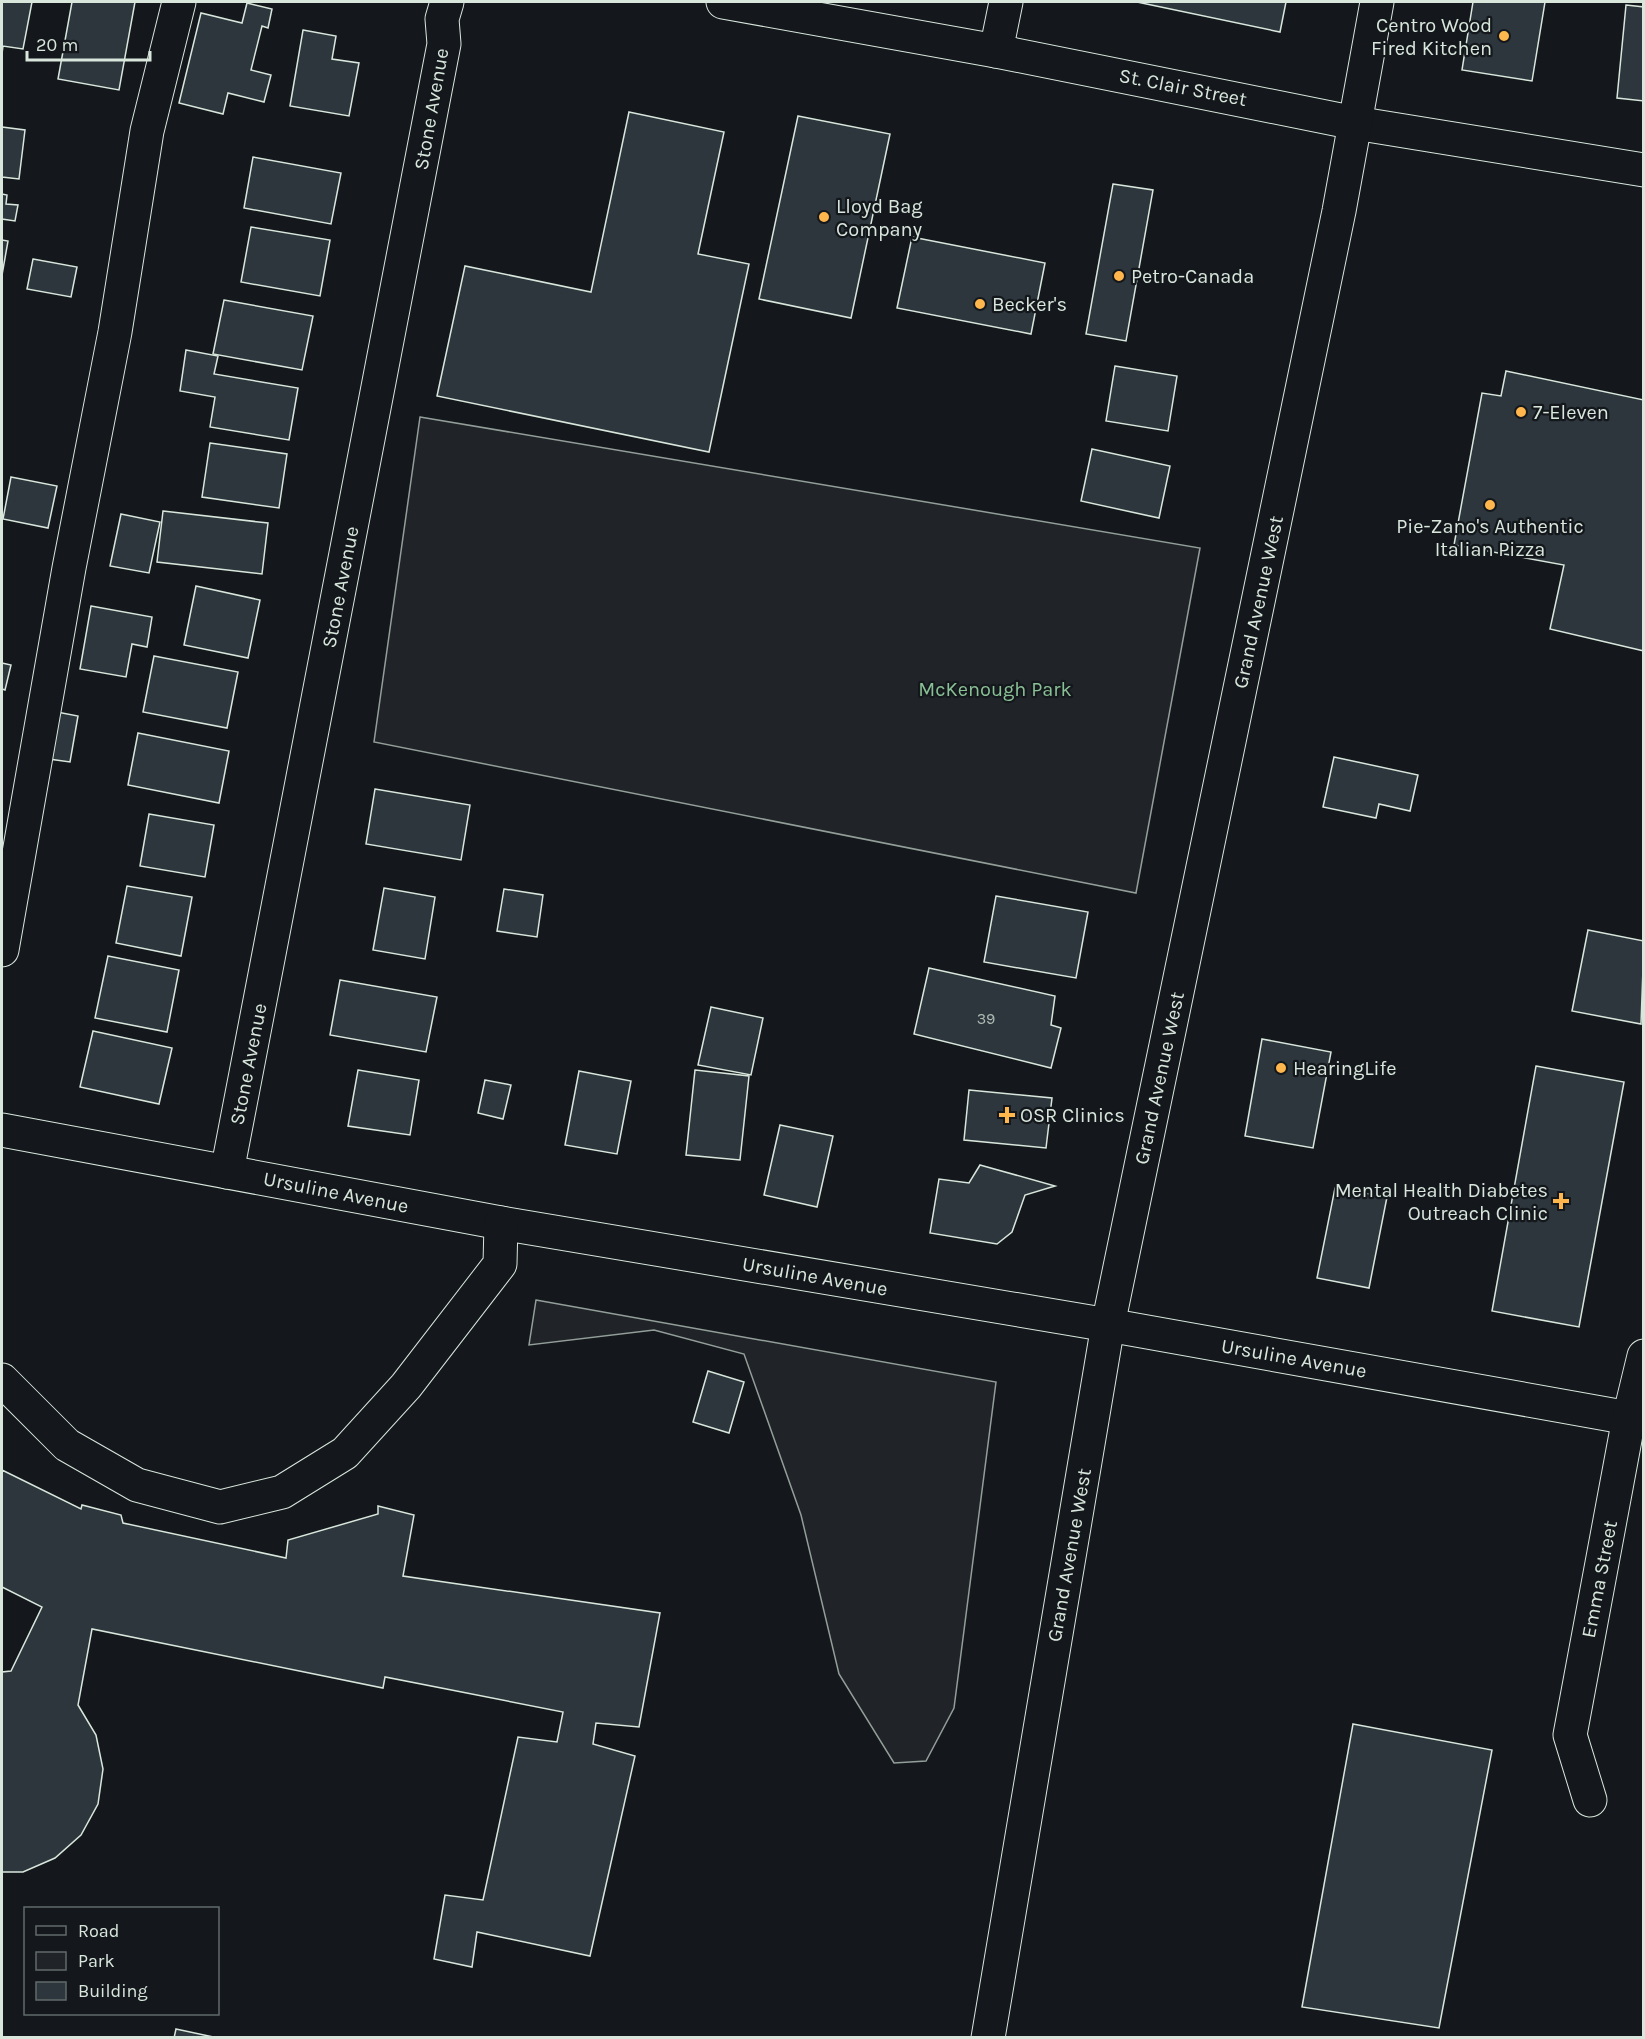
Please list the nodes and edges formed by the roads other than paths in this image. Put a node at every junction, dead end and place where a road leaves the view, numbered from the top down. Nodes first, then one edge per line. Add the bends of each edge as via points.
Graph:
1 (179, 2) edge
2 (447, 2) edge
3 (723, 2) edge
4 (1006, 2) edge
5 (1377, 2) edge
6 (996, 51) junction
7 (1355, 123) junction
8 (1644, 170) edge
9 (2, 950) edge
10 (2, 1130) edge
11 (227, 1172) junction
12 (501, 1223) junction
13 (1108, 1325) junction
14 (1644, 1356) edge
15 (2, 1380) edge
16 (1629, 1418) junction
17 (1590, 1800) dead end
18 (988, 2037) edge

1 - 9 street via 147,131 115,332
2 - 11 street, Stone Avenue via 442,20 444,44
3 - 6 street, St. Clair Street
4 - 6 street
5 - 7 street, Grand Avenue West
6 - 7 street, St. Clair Street
7 - 8 street, St. Clair Street
7 - 13 street, Grand Avenue West
10 - 11 street, Ursuline Avenue
11 - 12 street, Ursuline Avenue
12 - 13 street, Ursuline Avenue
12 - 15 street via 500,1264 406,1386 345,1454 282,1492 220,1507 137,1485 67,1445
13 - 16 street, Ursuline Avenue
13 - 18 street, Grand Avenue West
14 - 16 street, Emma Street
16 - 17 street, Emma Street via 1570,1735

